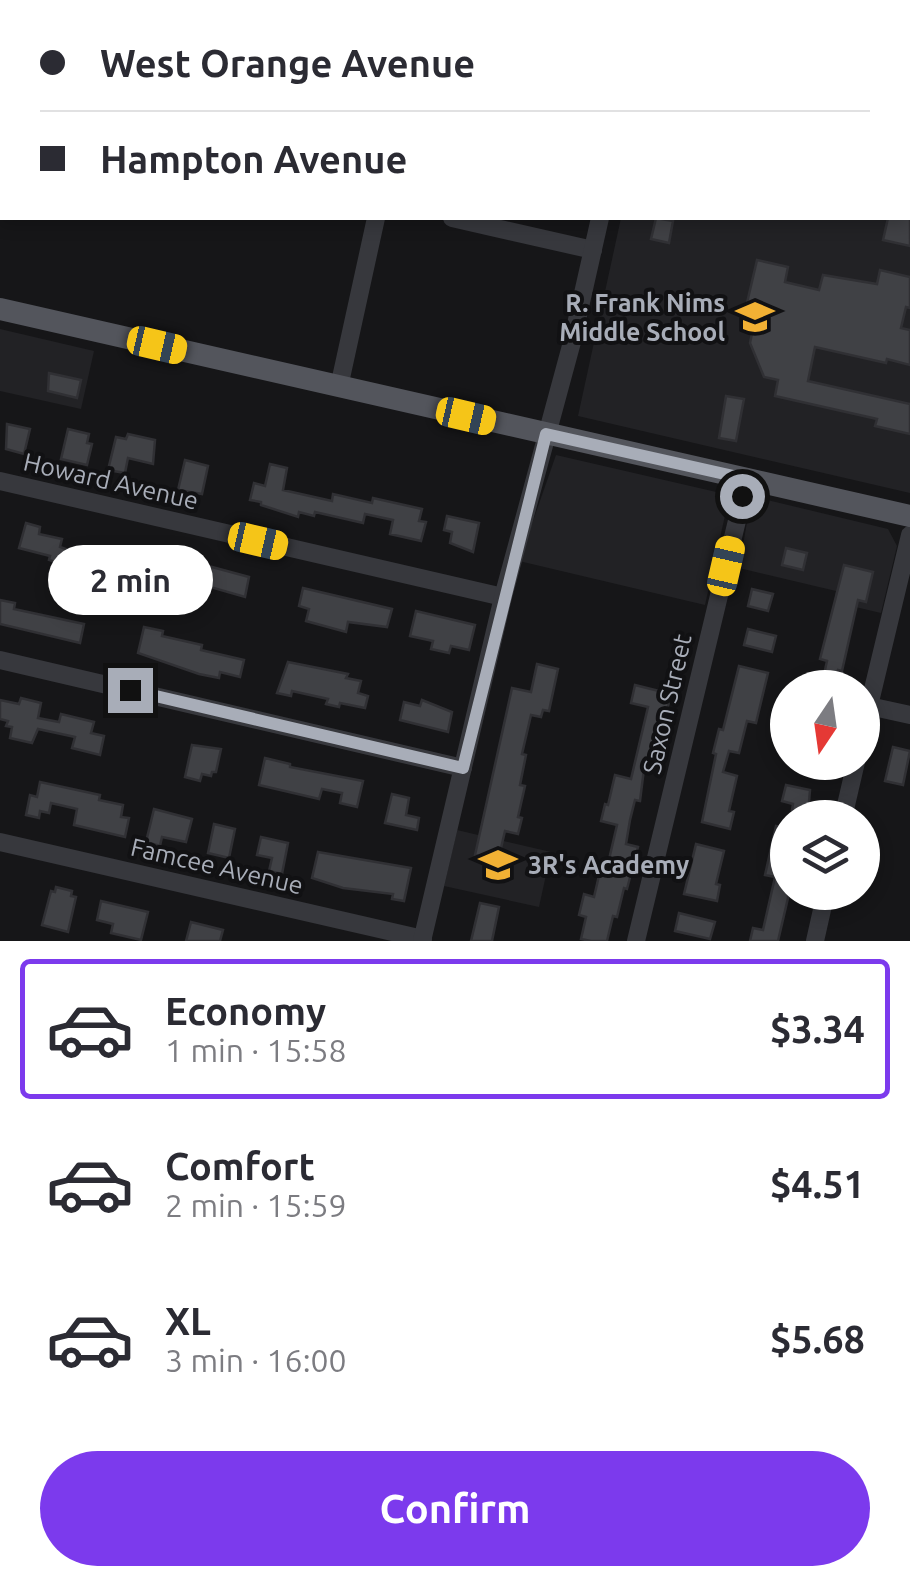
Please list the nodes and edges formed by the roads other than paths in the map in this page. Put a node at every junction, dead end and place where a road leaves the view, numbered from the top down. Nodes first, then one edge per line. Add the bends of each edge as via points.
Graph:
1 (376, 220) edge
2 (461, 220) edge
3 (600, 220) edge
4 (593, 250) junction
5 (0, 309) edge
6 (339, 387) junction
7 (546, 434) junction
8 (747, 479) junction
9 (0, 481) edge
10 (910, 516) edge
11 (910, 535) edge
12 (503, 598) junction
13 (0, 660) edge
14 (878, 670) edge
15 (880, 709) edge
16 (910, 716) edge
17 (463, 768) junction
18 (0, 842) edge
19 (822, 910) edge
20 (423, 940) edge
21 (636, 941) edge
22 (815, 941) edge

1 - 6 street
2 - 4 street
3 - 4 street
4 - 7 street
5 - 6 main road
6 - 7 main road
7 - 8 main road
7 - 12 street
8 - 10 main road
8 - 21 street, Saxon Street
9 - 12 street, Howard Avenue
11 - 14 street
12 - 17 street
13 - 17 street
15 - 16 street
17 - 20 street
18 - 20 street, Famcee Avenue
19 - 22 street

